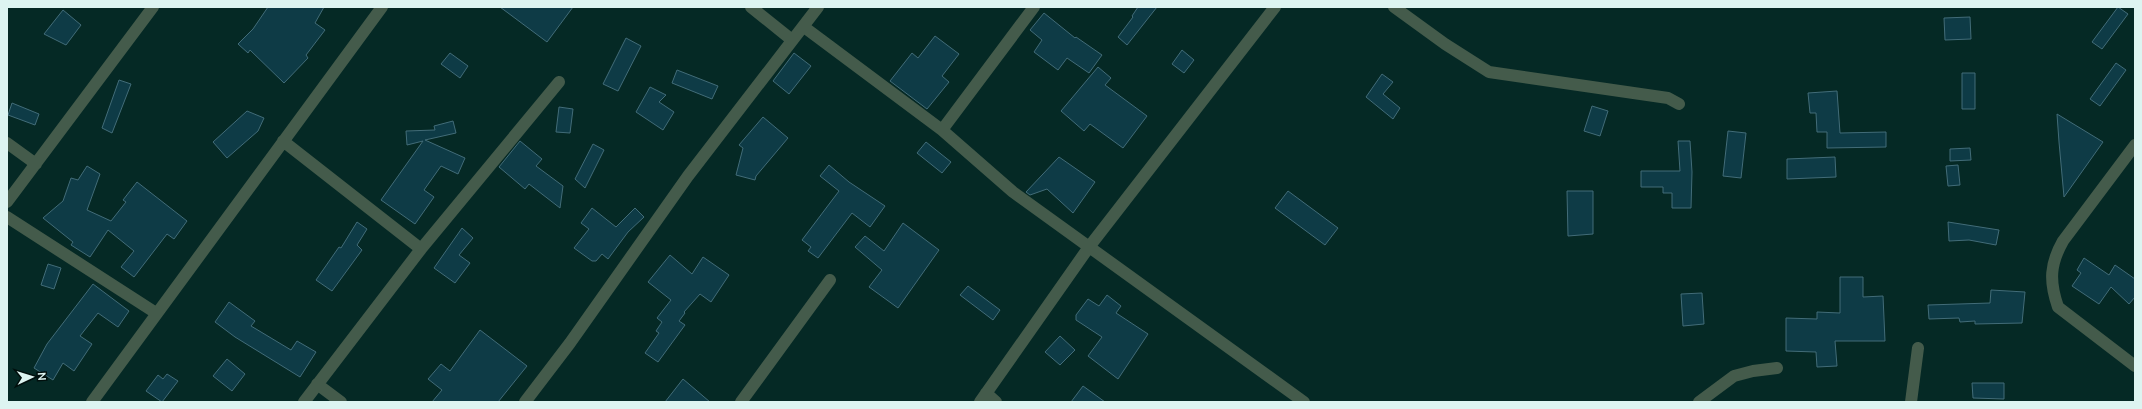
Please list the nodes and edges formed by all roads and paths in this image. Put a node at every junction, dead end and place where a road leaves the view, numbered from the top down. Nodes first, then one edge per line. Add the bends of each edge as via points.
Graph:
1 (153, 7) edge
2 (382, 7) edge
3 (751, 7) edge
4 (818, 7) edge
5 (1034, 7) edge
6 (1274, 7) edge
7 (1394, 7) edge
8 (804, 27) junction
9 (792, 40) junction
10 (559, 82) dead end
11 (1679, 104) dead end
12 (942, 130) junction
13 (283, 141) junction
14 (7, 143) edge
15 (2135, 146) edge
16 (36, 164) junction
17 (7, 202) edge
18 (7, 216) edge
19 (1089, 247) junction
20 (420, 249) junction
21 (830, 280) dead end
22 (156, 313) junction
23 (1918, 348) dead end
24 (2135, 366) edge
25 (1777, 368) dead end
26 (317, 384) junction
27 (983, 398) edge
28 (92, 402) edge
29 (304, 402) edge
30 (341, 402) edge
31 (525, 402) edge
32 (741, 402) edge
33 (996, 402) edge
34 (1304, 402) edge
35 (1699, 402) edge
36 (1911, 402) edge

1 - 16 street
2 - 13 street
3 - 9 street
4 - 8 street
5 - 12 street
6 - 19 street
7 - 11 street via 1489,72 1668,98
8 - 9 street
8 - 12 street
9 - 31 street via 688,176
10 - 20 street
12 - 19 street via 1013,192
13 - 20 street
13 - 22 street
14 - 16 street
15 - 24 street via 2063,241 2054,258 2052,275 2053,293 2058,307
16 - 17 street
18 - 22 street
19 - 27 street
19 - 34 street
20 - 26 street
21 - 32 street
22 - 28 street
23 - 36 street
25 - 35 street via 1734,376
26 - 29 street
26 - 30 street
27 - 33 street

